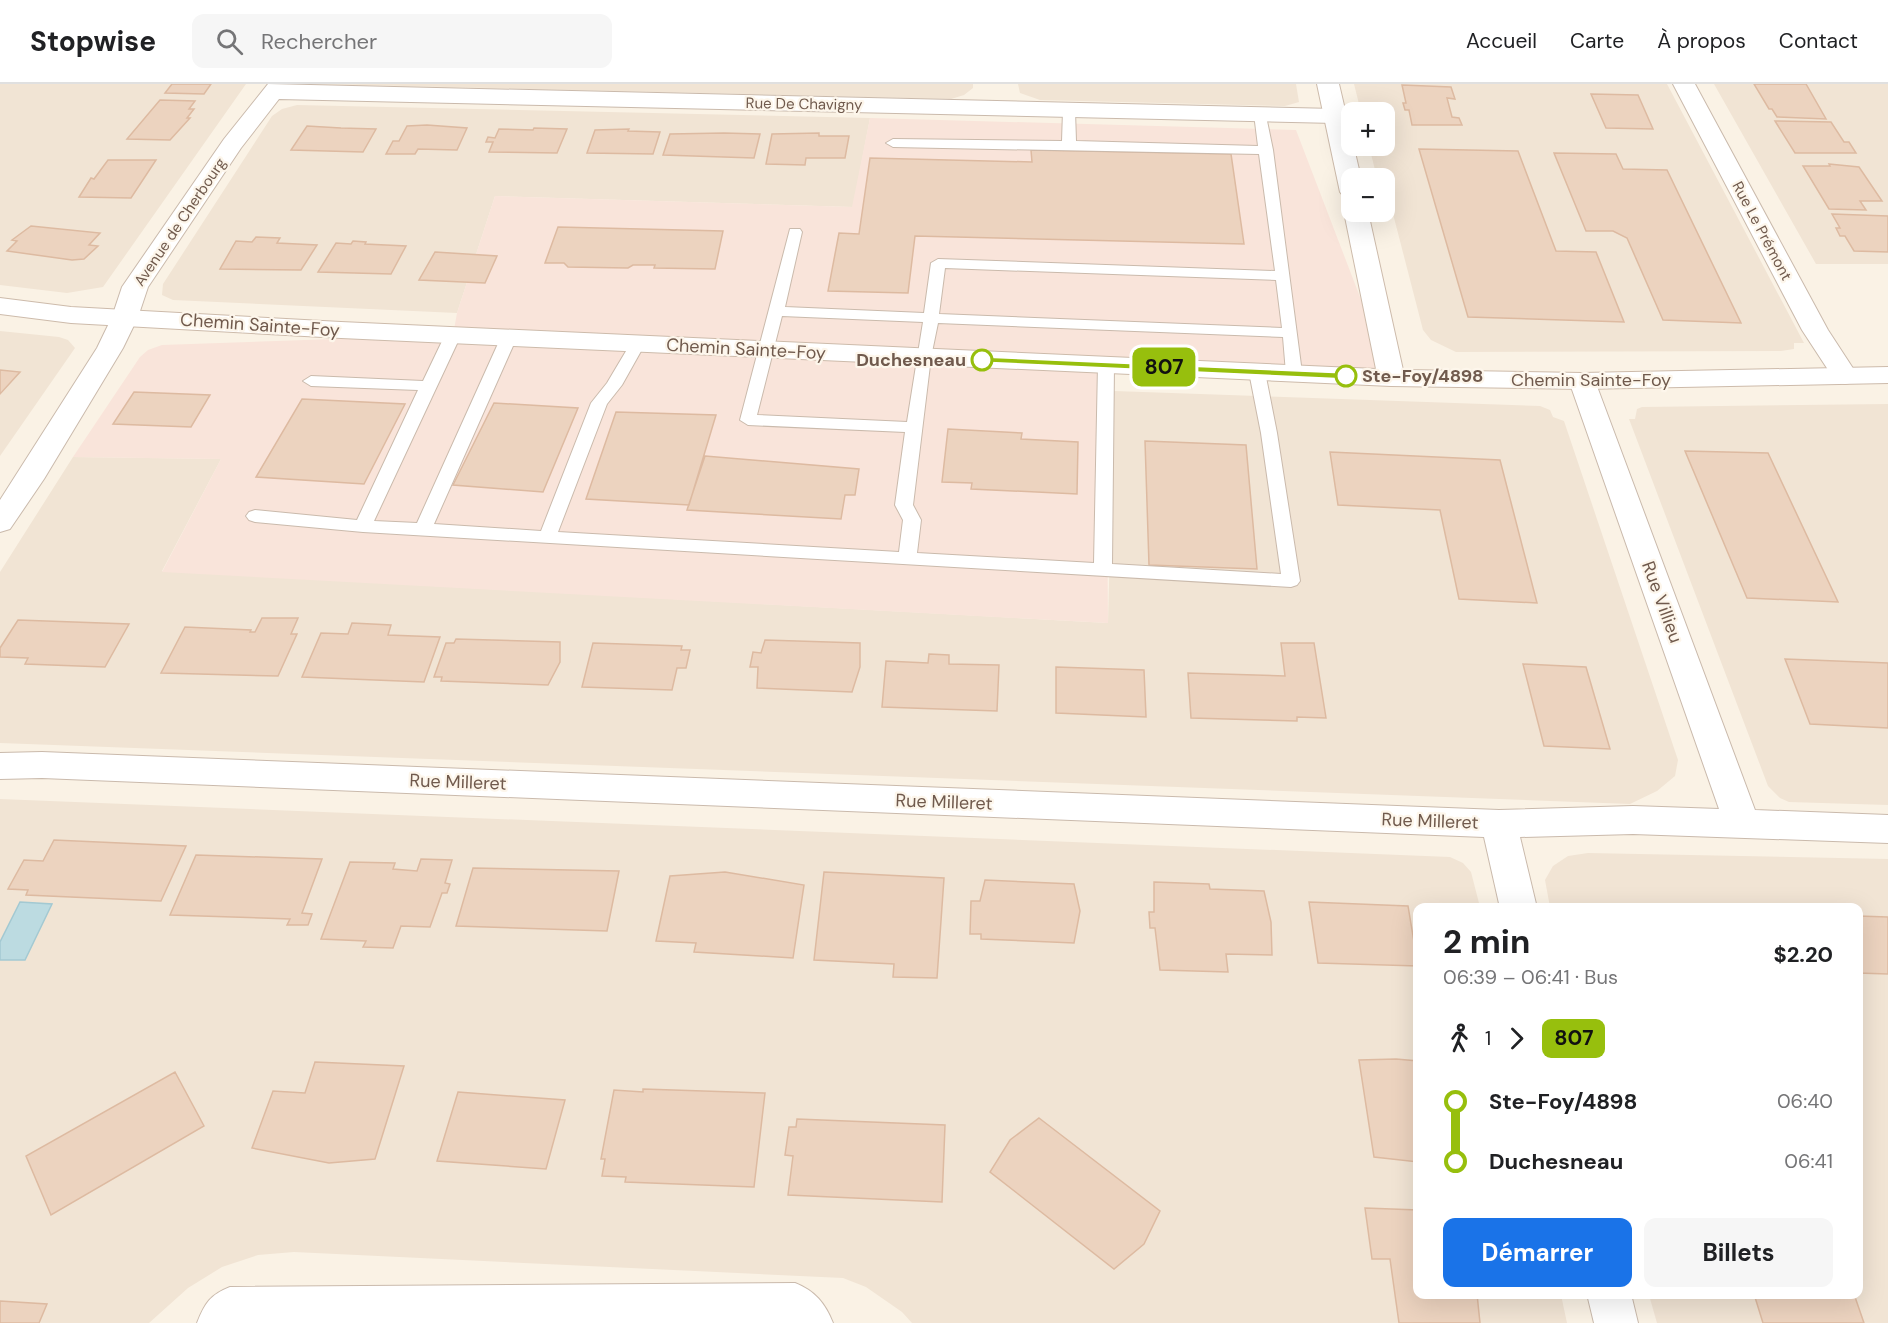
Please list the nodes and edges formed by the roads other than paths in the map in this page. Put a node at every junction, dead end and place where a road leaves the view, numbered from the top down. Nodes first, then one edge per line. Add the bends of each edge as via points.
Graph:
1 (997, 84) edge
2 (1328, 84) edge
3 (1683, 84) edge
4 (276, 88) edge
5 (996, 108) junction
6 (1069, 111) junction
7 (1260, 114) junction
8 (1335, 116) junction
9 (893, 143) dead end
10 (1069, 145) junction
11 (1266, 150) junction
12 (1347, 168) edge
13 (1358, 222) edge
14 (795, 232) dead end
15 (1282, 276) junction
16 (0, 306) edge
17 (776, 311) junction
18 (125, 317) junction
19 (931, 318) junction
20 (1290, 333) junction
21 (453, 335) junction
22 (509, 337) junction
23 (637, 344) junction
24 (767, 349) junction
25 (923, 357) junction
26 (1106, 365) junction
27 (1257, 372) junction
28 (1294, 373) junction
29 (1888, 375) edge
30 (1845, 376) junction
31 (1391, 378) junction
32 (310, 381) dead end
33 (1582, 381) junction
34 (428, 386) junction
35 (915, 427) junction
36 (255, 516) dead end
37 (0, 522) edge
38 (363, 526) junction
39 (423, 529) junction
40 (548, 537) junction
41 (906, 558) junction
42 (1103, 570) junction
43 (0, 766) edge
44 (1499, 824) junction
45 (1743, 824) junction
46 (1888, 829) edge
47 (1518, 903) edge
48 (1610, 1299) edge
49 (219, 1323) edge
50 (811, 1323) edge
51 (1616, 1323) edge

1 - 5 street
2 - 8 street
3 - 30 street, Rue Le Prémont via 1815,330
4 - 5 street, Rue De Chavigny
4 - 18 street, Avenue de Cherbourg via 232,144 135,287
5 - 6 street, Rue De Chavigny
6 - 7 street, Rue De Chavigny
6 - 10 lane
7 - 8 street, Rue De Chavigny
7 - 11 lane
8 - 12 street
9 - 10 lane
10 - 11 lane
11 - 15 lane
13 - 31 street
14 - 17 lane
15 - 19 lane via 938,263
15 - 20 lane
16 - 18 street, Chemin Sainte-Foy
17 - 19 lane
17 - 24 lane
18 - 21 street, Chemin Sainte-Foy
18 - 37 street, Avenue de Cherbourg via 110,348
19 - 20 lane
19 - 25 lane
20 - 28 lane
21 - 22 street, Chemin Sainte-Foy
21 - 34 lane
22 - 23 street, Chemin Sainte-Foy
22 - 39 lane
23 - 24 street, Chemin Sainte-Foy
23 - 40 lane via 599,403
24 - 25 street, Chemin Sainte-Foy
24 - 35 lane via 748,420
25 - 26 street, Chemin Sainte-Foy
25 - 35 lane
26 - 27 street, Chemin Sainte-Foy
26 - 42 lane
27 - 28 street, Chemin Sainte-Foy
27 - 42 lane via 1291,581
28 - 31 street, Chemin Sainte-Foy
29 - 30 street, Chemin Sainte-Foy
30 - 33 street, Chemin Sainte-Foy
31 - 33 street, Chemin Sainte-Foy
32 - 34 lane
33 - 45 street, Rue Villieu
34 - 38 lane
35 - 41 lane via 904,506 912,520
36 - 38 lane
38 - 39 lane
39 - 40 lane
40 - 41 lane
41 - 42 lane
43 - 44 street, Rue Milleret
44 - 45 street, Rue Milleret via 1633,820
44 - 47 street
45 - 46 street, Rue Milleret
48 - 51 street
49 - 50 street via 230,1309 783,1305 795,1305

